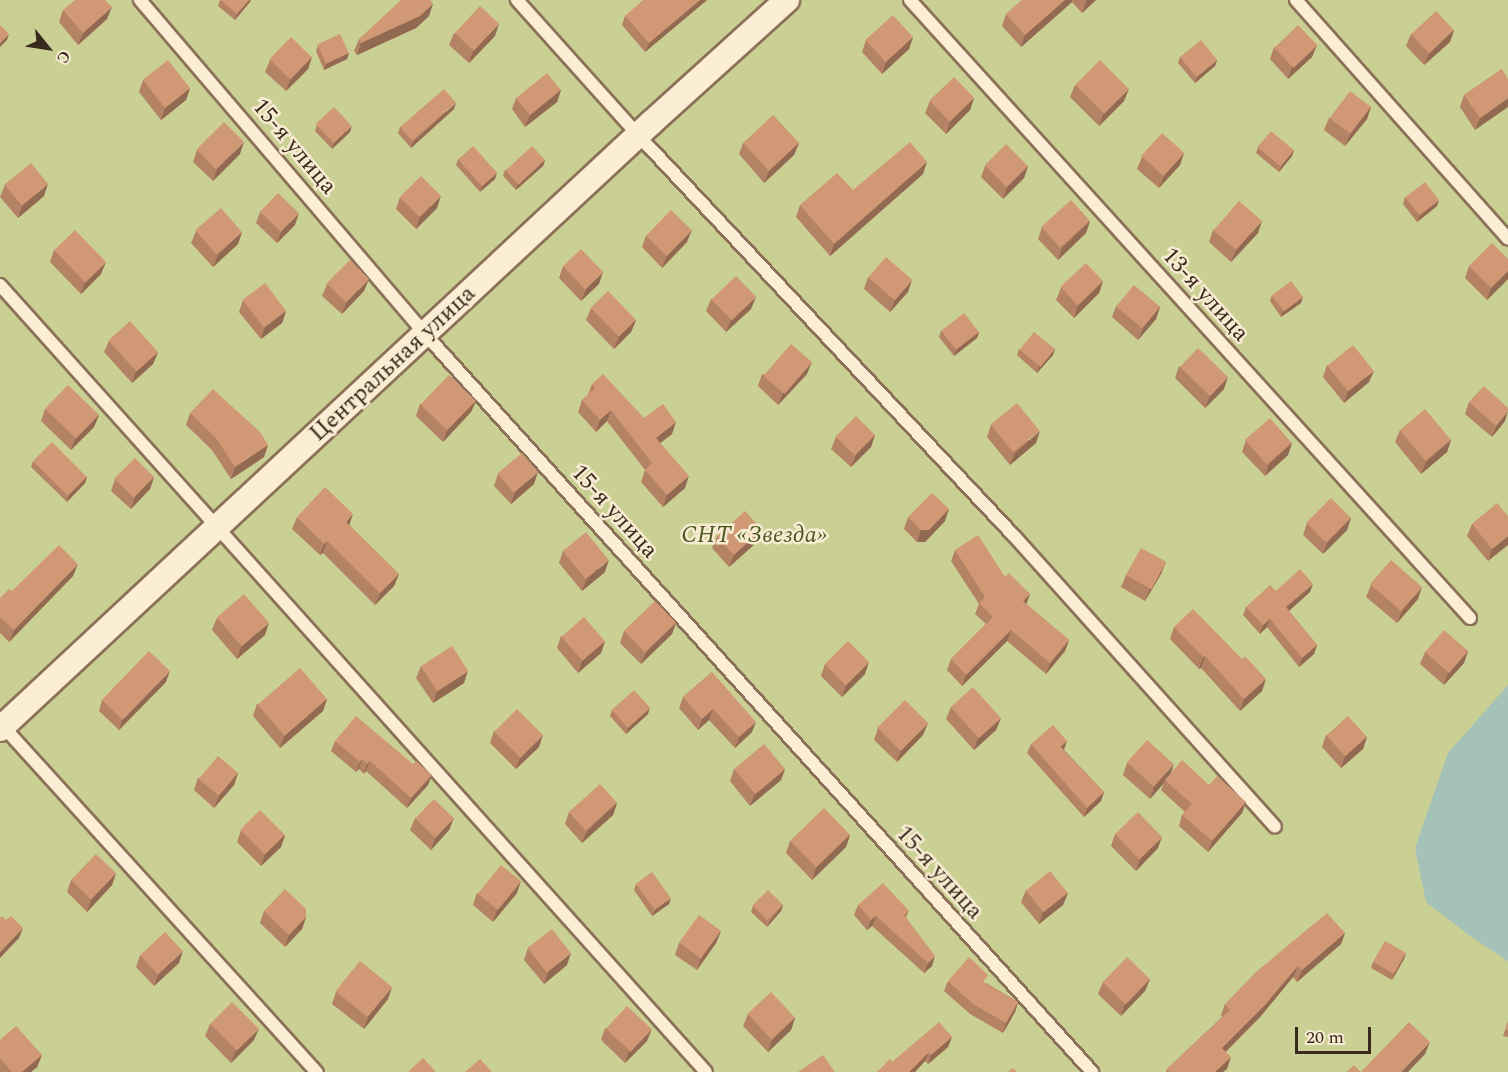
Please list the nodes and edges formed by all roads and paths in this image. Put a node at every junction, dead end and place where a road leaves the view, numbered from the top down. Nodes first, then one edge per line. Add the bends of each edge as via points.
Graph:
1 (140, 0) edge
2 (517, 0) edge
3 (787, 0) edge
4 (910, 0) edge
5 (1296, 0) edge
6 (638, 135) junction
7 (1508, 239) edge
8 (0, 285) edge
9 (425, 334) junction
10 (216, 528) junction
11 (1470, 618) dead end
12 (1, 726) edge
13 (1275, 827) dead end
14 (317, 1072) edge
15 (706, 1072) edge
16 (1092, 1072) edge

1 - 9 lane, 15-я улица
2 - 6 lane
3 - 6 street, Центральная улица
4 - 11 lane, 13-я улица
5 - 7 lane
6 - 9 street, Центральная улица
6 - 13 lane via 1015,537
8 - 10 lane
9 - 10 street, Центральная улица
9 - 16 lane, 15-я улица
10 - 12 street, Центральная улица
10 - 15 lane
12 - 14 lane

